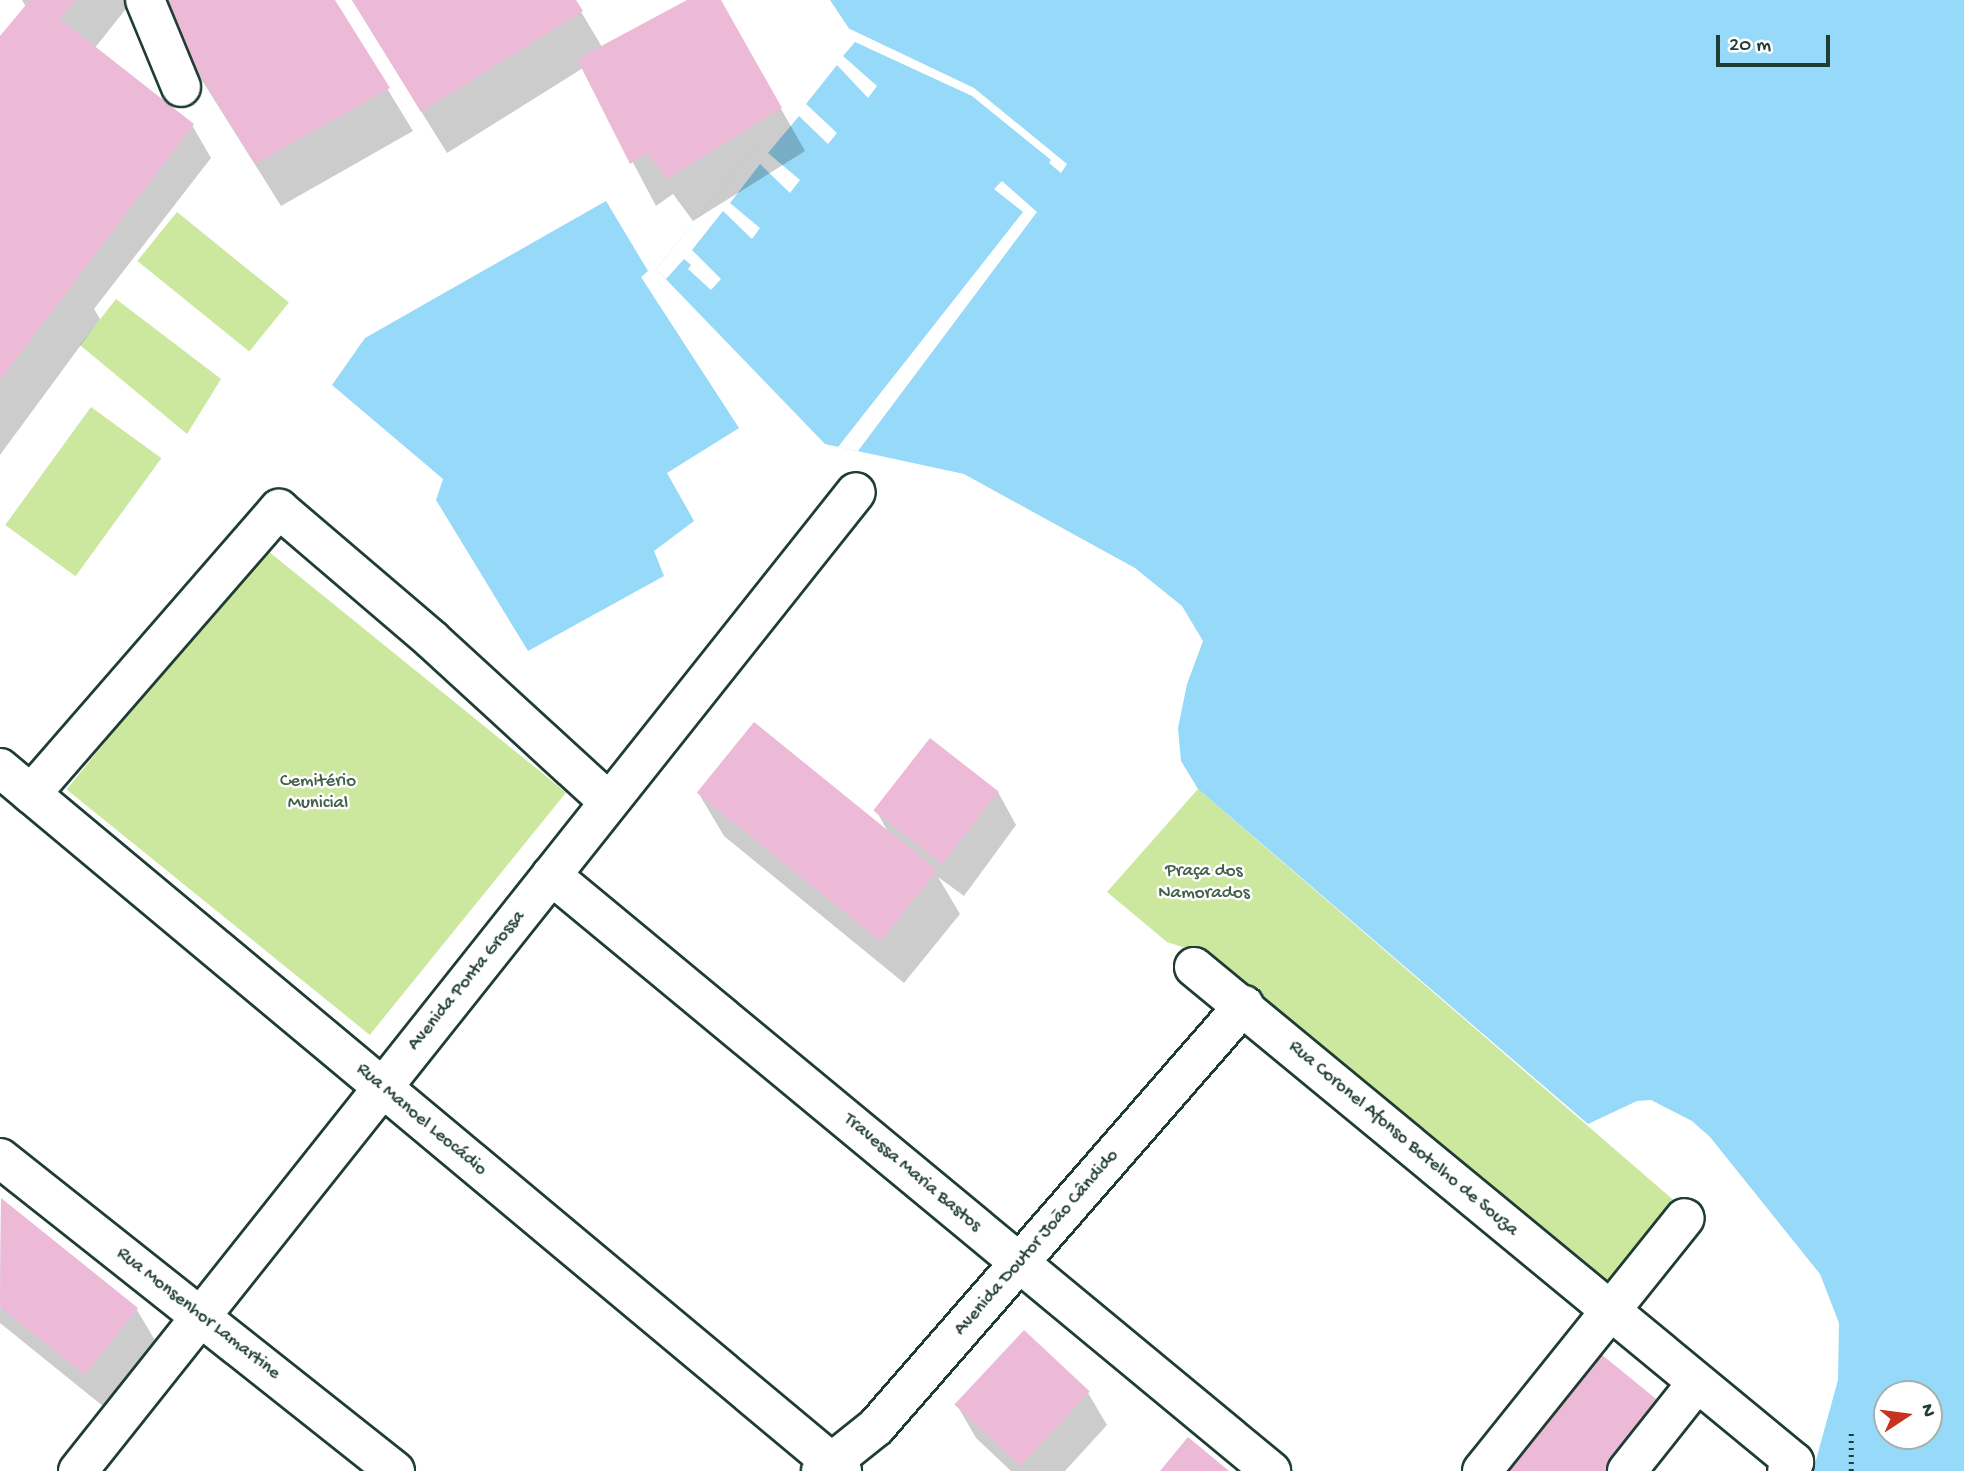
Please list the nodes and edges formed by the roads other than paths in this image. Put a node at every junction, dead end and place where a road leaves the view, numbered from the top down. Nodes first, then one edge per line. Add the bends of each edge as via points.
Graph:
1 (145, 0) edge
2 (181, 88) dead end
3 (856, 492) dead end
4 (0, 768) edge
5 (31, 794) junction
6 (609, 802) junction
7 (551, 875) junction
8 (1194, 967) dead end
9 (1244, 1005) junction
10 (382, 1088) junction
11 (0, 1158) edge
12 (1685, 1218) dead end
13 (1020, 1263) junction
14 (1609, 1314) junction
15 (201, 1317) junction
16 (1696, 1384) junction
17 (831, 1468) edge
18 (78, 1471) edge
19 (395, 1471) edge
20 (1272, 1471) edge
21 (1482, 1471) edge
22 (1627, 1471) edge
23 (1787, 1471) edge

1 - 2 street
3 - 6 street, Avenida Ponta Grossa
4 - 5 street, Rua Manoel Leocádio
5 - 6 street via 279,509 431,639
5 - 10 street, Rua Manoel Leocádio
6 - 7 street, Avenida Ponta Grossa
7 - 10 street, Avenida Ponta Grossa
7 - 13 street, Travessa Maria Bastos
8 - 9 street, Rua Coronel Afonso Botelho de Souza
9 - 13 street, Avenida Doutor João Cândido
9 - 14 street, Rua Coronel Afonso Botelho de Souza
10 - 15 street, Avenida Ponta Grossa
10 - 17 street, Rua Manoel Leocádio
11 - 15 street, Rua Monsenhor Lamartine
12 - 14 street
13 - 17 street, Avenida Doutor João Cândido via 876,1427
13 - 20 street, Travessa Maria Bastos
14 - 16 street, Rua Coronel Afonso Botelho de Souza
14 - 21 street
15 - 18 street, Avenida Ponta Grossa
15 - 19 street, Rua Monsenhor Lamartine
16 - 22 street
16 - 23 street, Rua Coronel Afonso Botelho de Souza via 1794,1462

